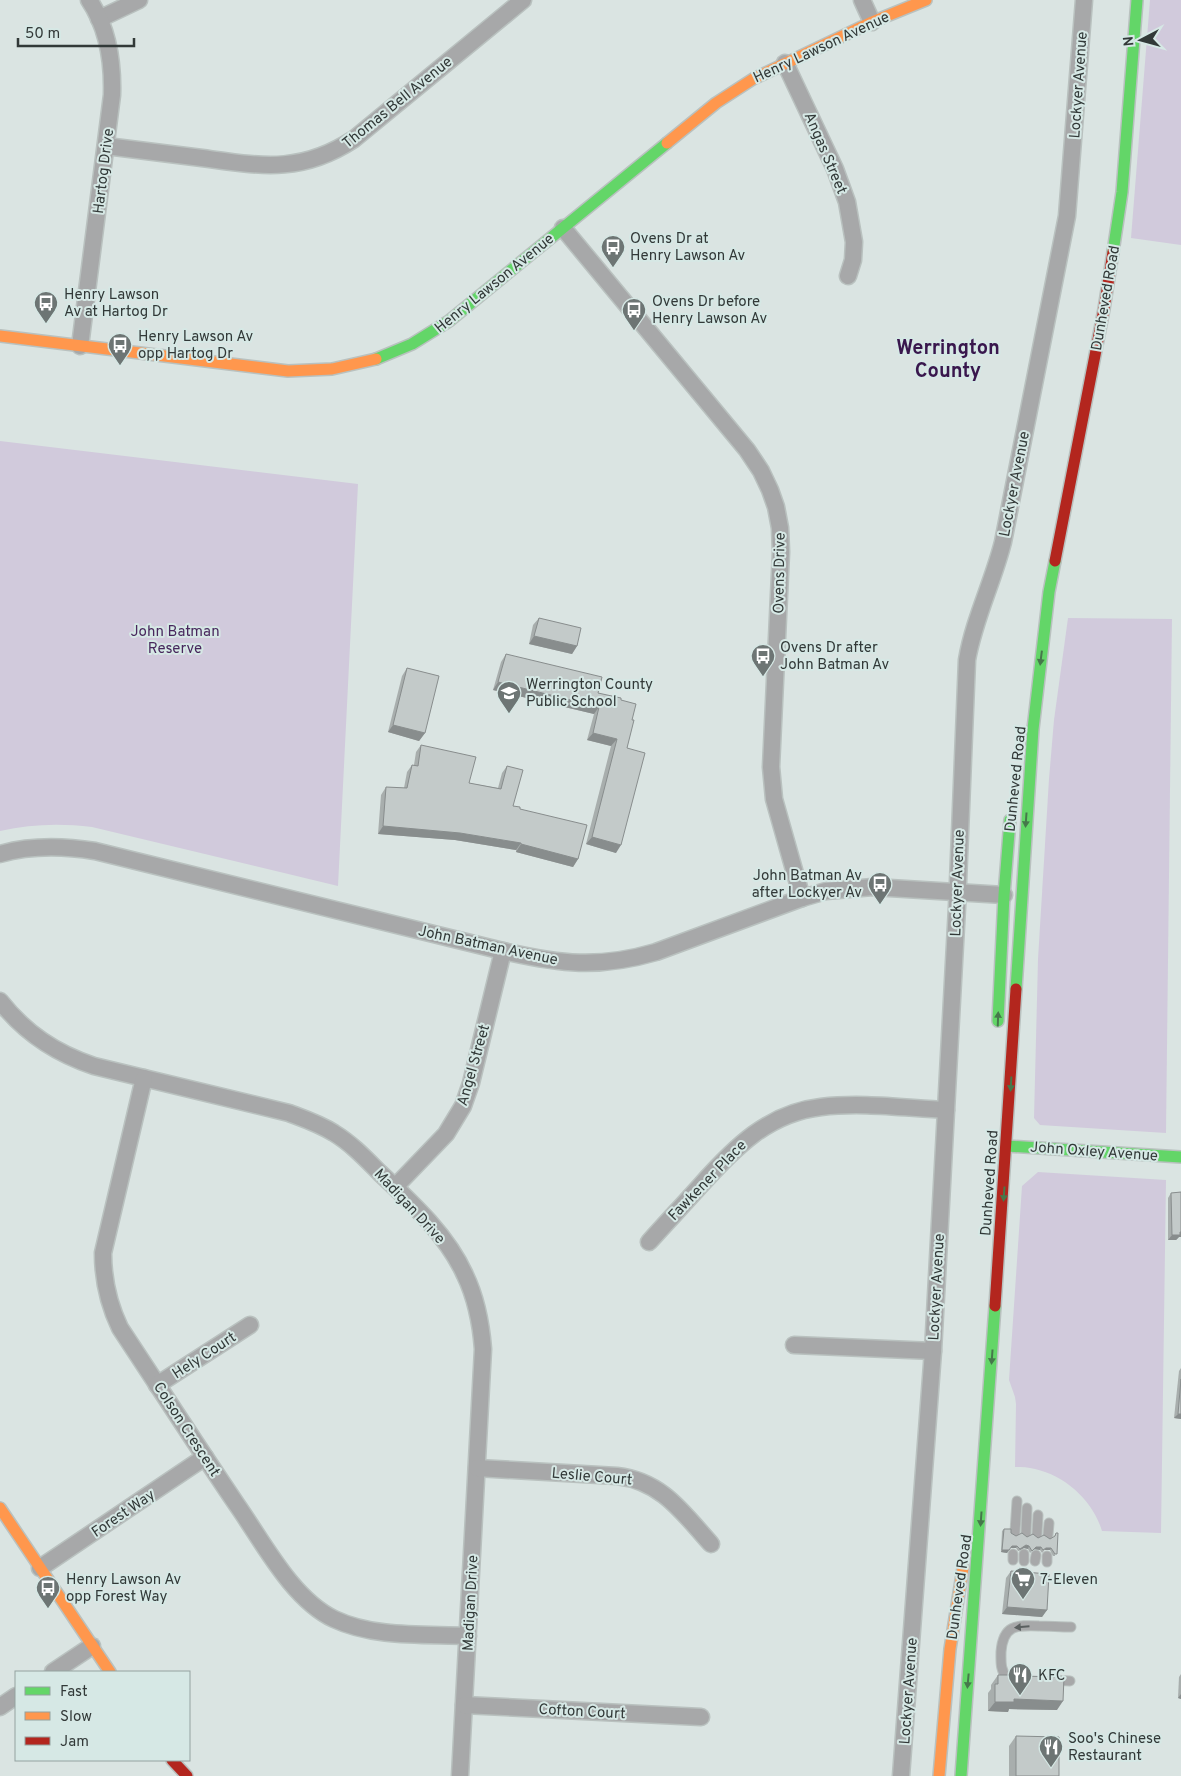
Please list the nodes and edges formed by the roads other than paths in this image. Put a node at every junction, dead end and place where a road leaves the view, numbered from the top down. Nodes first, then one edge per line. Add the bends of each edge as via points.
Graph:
1 (89, 0) edge
2 (139, 0) edge
3 (523, 0) edge
4 (862, 0) edge
5 (926, 0) edge
6 (1084, 0) edge
7 (1137, 0) edge
8 (99, 19) junction
9 (872, 22) junction
10 (785, 63) junction
11 (106, 146) junction
12 (563, 228) junction
13 (848, 276) dead end
14 (0, 336) edge
15 (80, 346) junction
16 (1049, 592) junction
17 (1028, 671) dead end
18 (1011, 811) dead end
19 (0, 854) edge
20 (1024, 855) junction
21 (957, 892) junction
22 (1004, 895) junction
23 (802, 898) junction
24 (1020, 930) junction
25 (502, 951) junction
26 (0, 1001) edge
27 (998, 1034) dead end
28 (144, 1078) junction
29 (946, 1110) junction
30 (998, 1129) dead end
31 (1007, 1146) junction
32 (1181, 1156) edge
33 (995, 1161) dead end
34 (395, 1187) junction
35 (649, 1242) dead end
36 (250, 1325) dead end
37 (794, 1345) dead end
38 (933, 1351) junction
39 (157, 1385) junction
40 (205, 1458) junction
41 (477, 1468) junction
42 (1017, 1501) dead end
43 (969, 1502) dead end
44 (0, 1508) edge
45 (1027, 1508) dead end
46 (1038, 1515) dead end
47 (1049, 1523) dead end
48 (1015, 1532) dead end
49 (1026, 1533) edge
50 (1037, 1534) edge
51 (1048, 1535) edge
52 (967, 1537) dead end
53 (711, 1544) dead end
54 (965, 1554) dead end
55 (40, 1568) junction
56 (1071, 1627) dead end
57 (468, 1636) junction
58 (92, 1646) junction
59 (54, 1671) edge
60 (109, 1671) edge
61 (1025, 1680) edge
62 (1043, 1680) edge
63 (1070, 1680) dead end
64 (15, 1697) edge
65 (945, 1698) junction
66 (464, 1705) junction
67 (0, 1707) edge
68 (700, 1717) dead end
69 (965, 1724) junction
70 (942, 1747) junction
71 (173, 1761) edge
72 (187, 1776) edge
73 (460, 1776) edge
74 (902, 1776) edge
75 (939, 1776) edge
76 (961, 1776) edge

1 - 8 street, Hartog Drive
2 - 8 street
3 - 11 street, Thomas Bell Avenue via 354,139 325,155 293,164 263,166
4 - 9 street
5 - 9 main road, Henry Lawson Avenue
6 - 21 street, Lockyer Avenue via 1066,216 1003,542 967,660
7 - 16 main road, Dunheved Road via 1122,192 1113,256
8 - 11 street, Hartog Drive via 108,46 112,78
9 - 10 main road, Henry Lawson Avenue
10 - 12 main road, Henry Lawson Avenue via 716,103
10 - 13 street, Angas Street via 847,202 854,242
11 - 15 street, Hartog Drive
12 - 15 main road, Henry Lawson Avenue via 430,334 399,351 362,364 326,370 288,371
12 - 23 street, Ovens Drive via 747,450 761,471 776,507 782,552 772,788
14 - 15 main road, Henry Lawson Avenue
16 - 17 main road, Dunheved Road via 1037,622
16 -> 20 main road, Dunheved Road via 1033,729
18 - 22 main road, Dunheved Road
19 - 25 street, John Batman Avenue via 49,847 95,851
20 - 22 main road
20 - 24 main road, Dunheved Road
21 - 22 street, John Batman Avenue
21 - 23 street, John Batman Avenue via 856,887
21 - 29 street, Lockyer Avenue
22 - 24 main road
27 -> 22 main road, Dunheved Road
23 - 25 street, John Batman Avenue via 656,952 628,959 576,963
24 -> 31 main road, Dunheved Road
25 - 34 street, Angel Street via 463,1106 446,1134
26 - 28 street, Madigan Drive via 33,1035 60,1053 94,1066
28 - 34 street, Madigan Drive via 289,1113 319,1124 351,1145
28 - 39 street, Colson Crescent via 108,1228 103,1272 111,1308 120,1328
29 - 35 street, Fawkener Place via 834,1106 779,1118 753,1133 729,1154
29 - 38 street, Lockyer Avenue
30 - 31 main road
31 - 32 main road, John Oxley Avenue
31 - 33 main road
31 -> 69 main road, Dunheved Road
34 - 41 street, Madigan Drive via 452,1252 466,1275 475,1300 483,1349
36 - 39 street, Hely Court
37 - 38 street
38 - 74 street, Lockyer Avenue
39 - 40 street, Colson Crescent
40 - 55 street, Forest Way
40 - 57 street, Colson Crescent via 292,1584 318,1610 345,1624 367,1630
41 - 53 street, Leslie Court via 637,1480 666,1496
41 - 57 street, Madigan Drive
42 - 48 lane
43 - 52 main road, Dunheved Road
44 - 55 main road
45 - 49 lane
46 - 50 lane
47 - 51 lane
54 - 65 main road, Dunheved Road
55 - 58 main road
56 -> 61 lane via 1021,1626 1008,1631 1002,1642 1001,1669 1007,1678
57 - 66 street, Madigan Drive
58 - 59 street
58 - 60 main road
62 - 63 lane
64 - 67 street
65 - 69 main road
65 - 70 main road, Dunheved Road
66 - 68 street, Cofton Court
66 - 73 street, Madigan Drive
69 - 70 main road
69 - 76 main road, Dunheved Road
70 - 75 main road, Dunheved Road
71 - 72 main road

